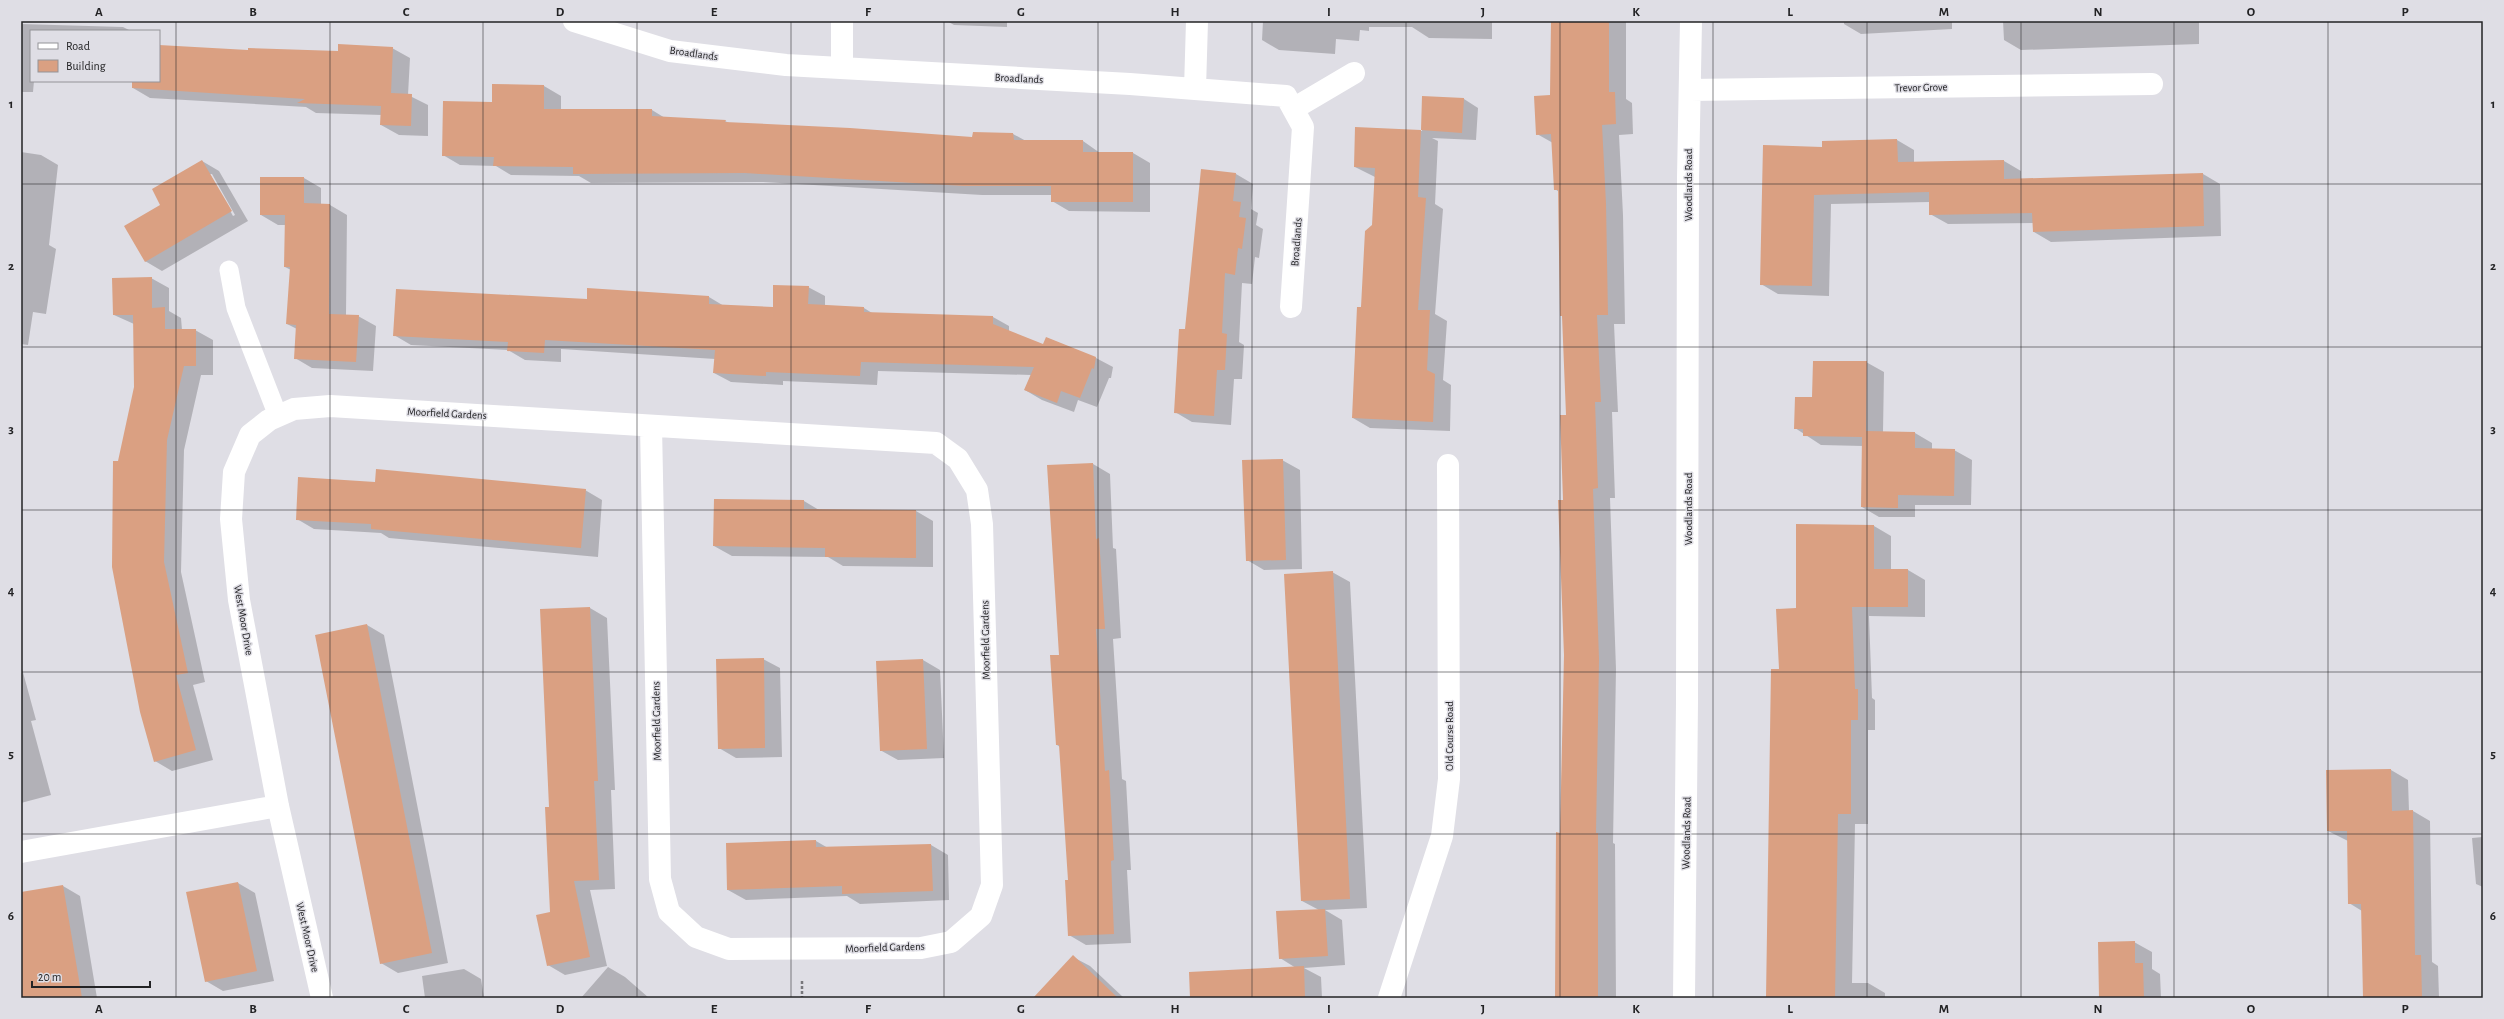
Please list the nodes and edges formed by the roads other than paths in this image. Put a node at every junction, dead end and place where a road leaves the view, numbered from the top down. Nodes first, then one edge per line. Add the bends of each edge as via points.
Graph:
1 (574, 21) edge
2 (842, 21) edge
3 (1197, 21) edge
4 (1692, 21) edge
5 (842, 68) junction
6 (1354, 73) dead end
7 (2152, 84) dead end
8 (1195, 89) junction
9 (1690, 90) junction
10 (1294, 109) junction
11 (228, 270) dead end
12 (1291, 307) dead end
13 (278, 416) junction
14 (651, 426) junction
15 (250, 435) joint
16 (1448, 465) dead end
17 (278, 806) junction
18 (21, 852) edge
19 (322, 998) edge
20 (1389, 998) edge
21 (1684, 998) edge

1 - 5 street, Broadlands via 670,51 786,65
2 - 5 street
3 - 8 street
4 - 9 street, Woodlands Road
5 - 8 street, Broadlands
6 - 10 street
7 - 9 street, Trevor Grove
8 - 10 street, Broadlands via 1286,96
9 - 21 street, Woodlands Road
10 - 12 street, Broadlands via 1303,127
11 - 13 lane via 236,308
13 - 14 street, Moorfield Gardens via 294,409 330,406
13 - 15 street, Moorfield Gardens
14 - 14 street, Moorfield Gardens via 936,443 958,459 977,490 982,524 992,885 981,916 951,942 921,948 729,949 696,937 669,912 660,879
15 - 17 street, West Moor Drive via 234,472 231,519 239,600
16 - 20 street, Old Course Road via 1449,779 1442,836
17 - 18 street
17 - 19 street, West Moor Drive

